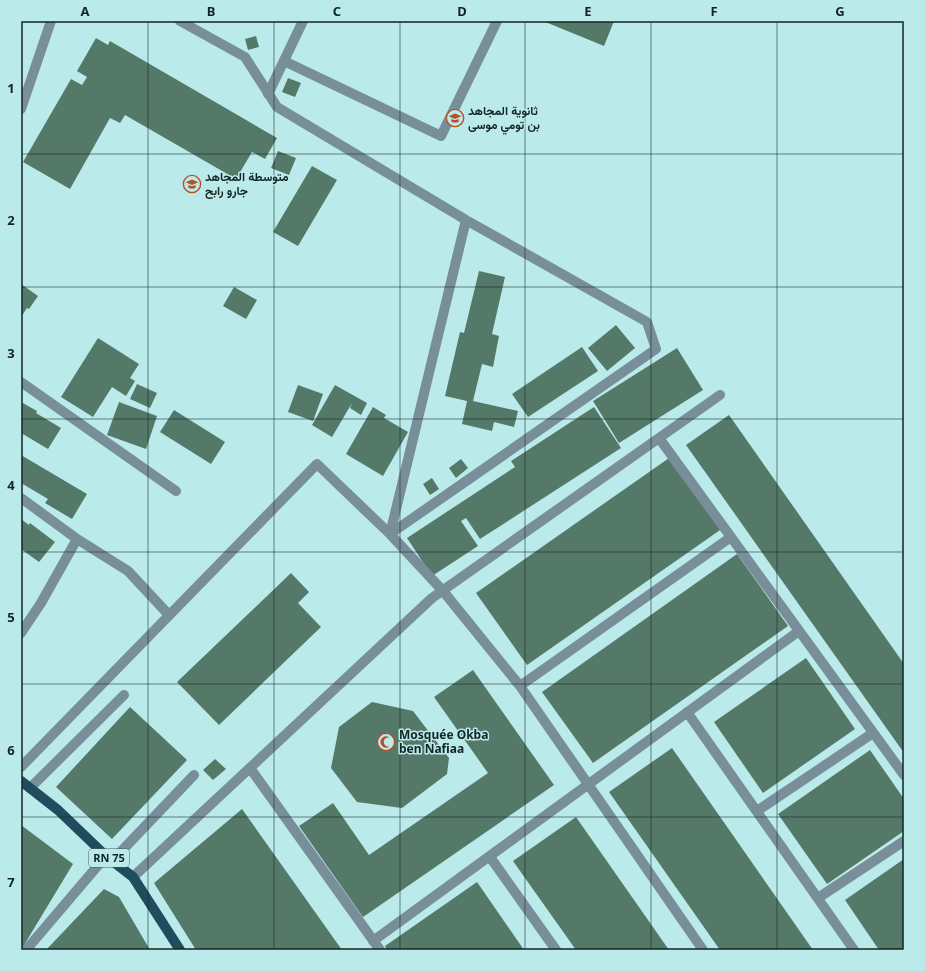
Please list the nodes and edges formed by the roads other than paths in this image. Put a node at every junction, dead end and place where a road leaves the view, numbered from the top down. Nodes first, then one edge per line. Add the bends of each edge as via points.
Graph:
1 (51, 21) edge
2 (180, 21) edge
3 (303, 21) edge
4 (497, 21) edge
5 (284, 61) junction
6 (268, 94) junction
7 (21, 109) edge
8 (466, 220) junction
9 (21, 382) edge
10 (720, 395) dead end
11 (659, 438) junction
12 (176, 491) dead end
13 (21, 498) edge
14 (390, 534) junction
15 (731, 537) junction
16 (77, 539) junction
17 (443, 591) junction
18 (169, 615) junction
19 (799, 631) junction
20 (21, 633) edge
21 (520, 686) junction
22 (124, 695) dead end
23 (687, 712) junction
24 (873, 733) junction
25 (21, 767) edge
26 (250, 768) junction
27 (904, 775) edge
28 (194, 776) dead end
29 (21, 781) edge
30 (589, 785) junction
31 (30, 788) junction
32 (757, 811) junction
33 (904, 841) edge
34 (490, 857) junction
35 (109, 859) junction
36 (133, 877) junction
37 (818, 898) junction
38 (377, 946) edge
39 (26, 950) edge
40 (180, 950) edge
41 (556, 950) edge
42 (703, 950) edge
43 (854, 950) edge

1 - 7 street
2 - 6 street via 245,57
3 - 5 street
4 - 5 street via 441,136
5 - 6 street
6 - 8 street via 277,106
8 - 14 street
8 - 14 street via 647,322 656,349
9 - 12 street
10 - 11 street
11 - 15 street
11 - 17 street
13 - 16 street
14 - 17 street
14 - 18 street via 317,464
15 - 19 street
15 - 21 street
16 - 18 street via 128,571
16 - 20 street
17 - 21 street
17 - 26 street via 432,598
18 - 25 street
19 - 23 street
19 - 24 street
21 - 30 street
22 - 31 street
23 - 30 street
23 - 32 street
24 - 27 street
24 - 32 street
26 - 36 street
26 - 38 street
28 - 35 street
29 - 31 main road, RN 75
30 - 34 street
30 - 42 street
31 - 35 main road, RN 75 via 58,810
32 - 37 street
33 - 37 street
34 - 38 street
34 - 41 street
35 - 36 main road, RN 75
35 - 39 street
36 - 40 main road, RN 75
37 - 43 street

